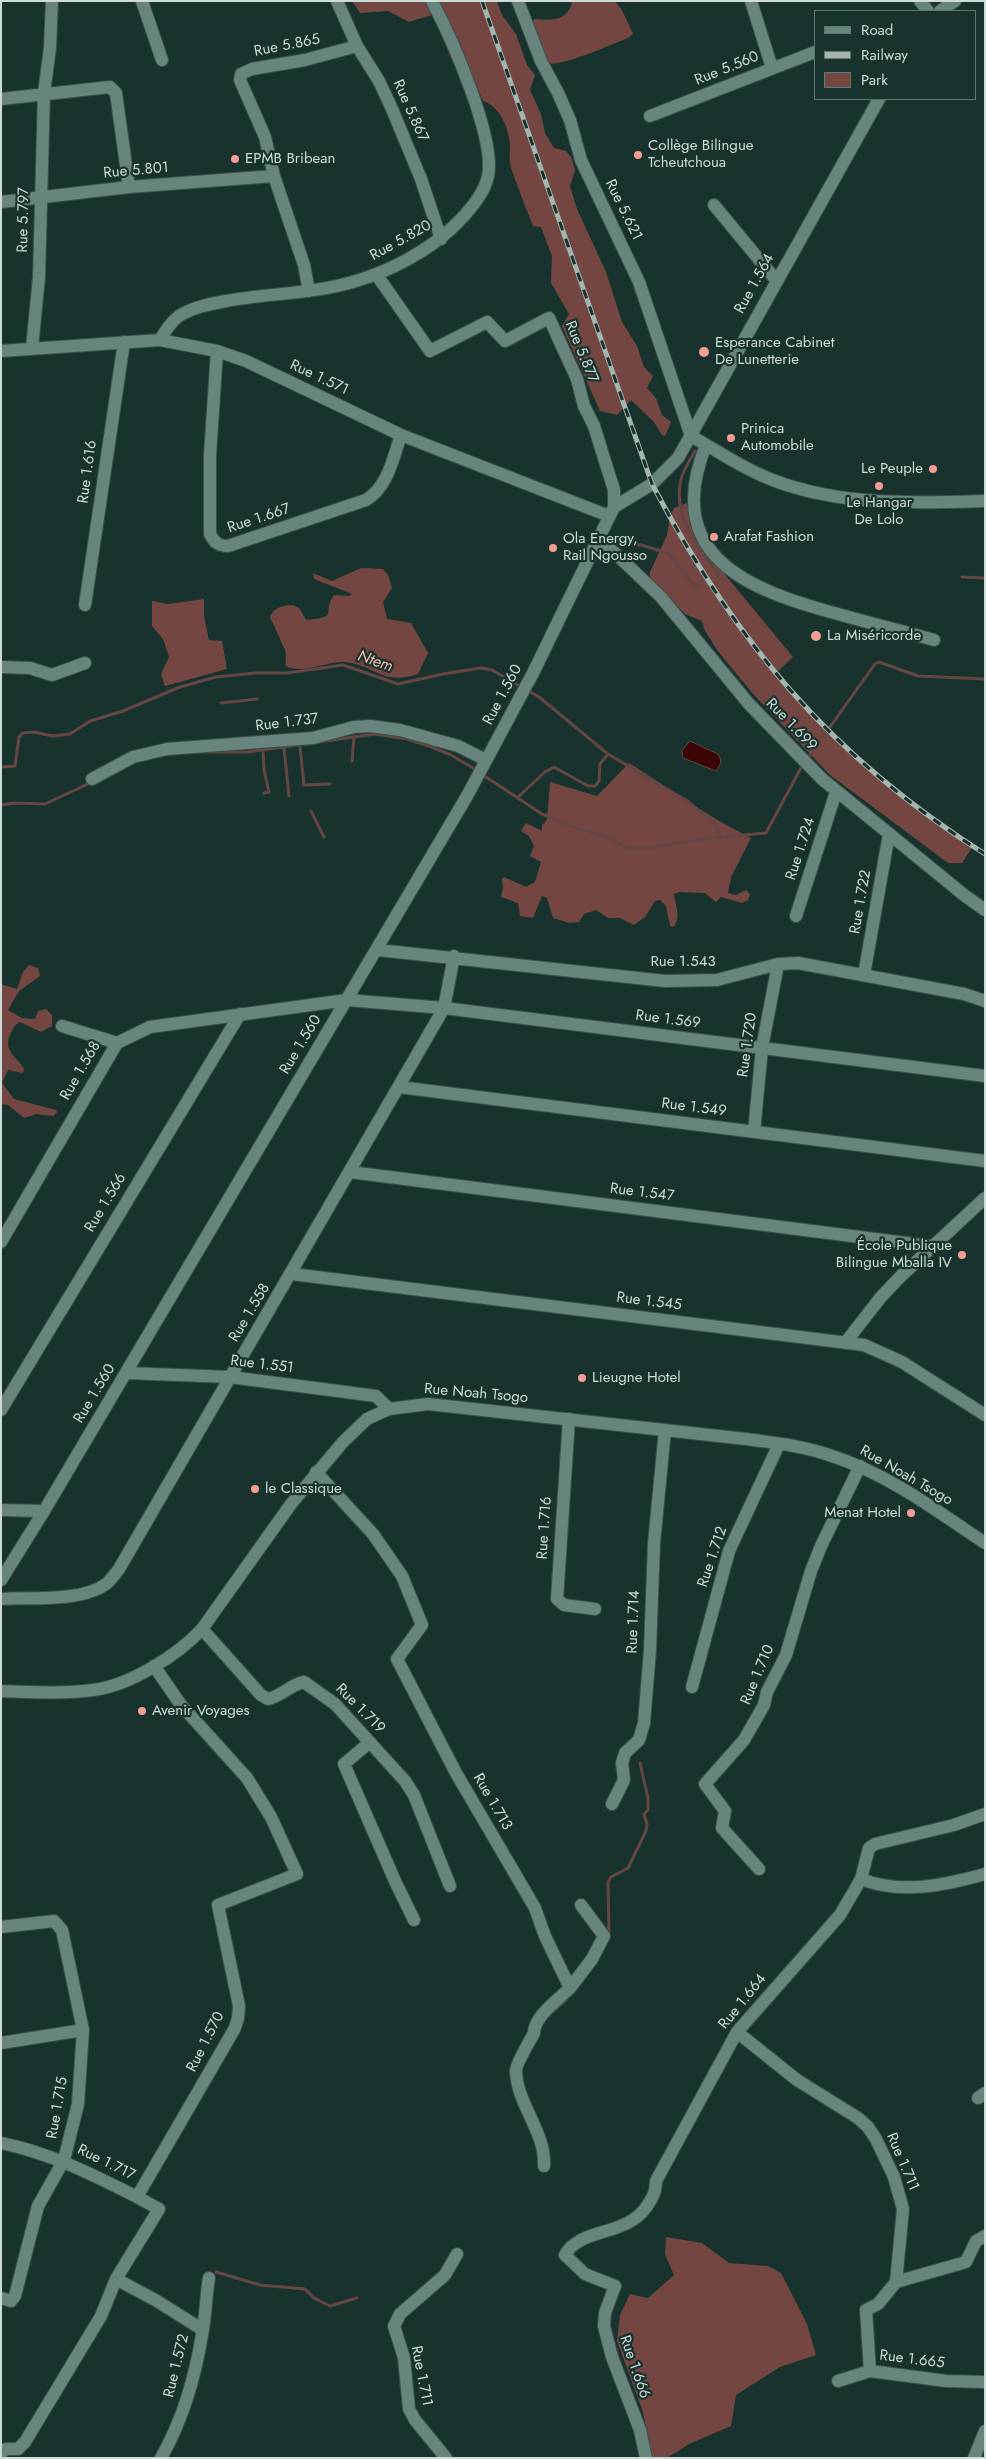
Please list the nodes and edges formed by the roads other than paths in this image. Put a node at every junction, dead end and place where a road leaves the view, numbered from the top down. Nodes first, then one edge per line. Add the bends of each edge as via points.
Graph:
1 (52, 1) edge
2 (142, 1) edge
3 (337, 1) edge
4 (432, 1) edge
5 (518, 1) edge
6 (751, 1) edge
7 (955, 1) edge
8 (942, 10) edge
9 (357, 46) junction
10 (814, 52) edge
11 (162, 60) dead end
12 (772, 68) junction
13 (44, 93) junction
14 (1, 99) edge
15 (877, 100) edge
16 (650, 116) dead end
17 (274, 176) junction
18 (129, 187) junction
19 (40, 198) junction
20 (1, 202) edge
21 (714, 205) dead end
22 (440, 239) junction
23 (376, 274) junction
24 (776, 280) junction
25 (309, 290) junction
26 (160, 340) junction
27 (124, 342) junction
28 (32, 348) junction
29 (1, 351) edge
30 (217, 352) junction
31 (401, 435) junction
32 (691, 436) junction
33 (706, 445) junction
34 (985, 501) edge
35 (612, 512) junction
36 (598, 537) junction
37 (85, 606) dead end
38 (934, 640) dead end
39 (85, 663) dead end
40 (1, 667) edge
41 (486, 760) junction
42 (92, 779) dead end
43 (836, 792) junction
44 (889, 834) junction
45 (985, 910) edge
46 (796, 916) dead end
47 (378, 950) junction
48 (454, 956) junction
49 (778, 964) junction
50 (864, 975) junction
51 (347, 1000) junction
52 (985, 1001) edge
53 (444, 1008) junction
54 (240, 1014) junction
55 (62, 1026) dead end
56 (117, 1043) junction
57 (762, 1048) junction
58 (985, 1076) edge
59 (399, 1087) junction
60 (754, 1132) junction
61 (985, 1161) edge
62 (350, 1172) junction
63 (985, 1198) edge
64 (1, 1242) edge
65 (930, 1246) junction
66 (292, 1274) junction
67 (845, 1343) junction
68 (126, 1373) junction
69 (230, 1377) junction
70 (389, 1409) junction
71 (1, 1410) edge
72 (985, 1415) edge
73 (569, 1419) junction
74 (665, 1430) junction
75 (779, 1444) junction
76 (860, 1466) junction
77 (316, 1472) junction
78 (1, 1510) edge
79 (44, 1511) junction
80 (985, 1543) edge
81 (1, 1580) edge
82 (1, 1599) edge
83 (595, 1609) dead end
84 (202, 1629) junction
85 (154, 1666) junction
86 (692, 1687) dead end
87 (1, 1691) edge
88 (370, 1742) junction
89 (612, 1804) dead end
90 (985, 1814) edge
91 (759, 1869) dead end
92 (985, 1874) edge
93 (861, 1878) junction
94 (450, 1886) dead end
95 (581, 1906) dead end
96 (414, 1920) dead end
97 (1, 1927) edge
98 (570, 1988) junction
99 (83, 2030) junction
100 (737, 2032) junction
101 (1, 2042) edge
102 (1, 2143) edge
103 (64, 2160) junction
104 (544, 2166) dead end
105 (138, 2197) junction
106 (985, 2236) edge
107 (457, 2254) dead end
108 (566, 2255) joint
109 (210, 2278) dead end
110 (116, 2279) junction
111 (896, 2282) junction
112 (1, 2298) edge
113 (203, 2330) junction
114 (870, 2371) junction
115 (838, 2381) dead end
116 (985, 2382) edge
117 (985, 2430) edge
118 (1, 2453) edge
119 (161, 2458) edge
120 (446, 2458) edge
121 (646, 2458) edge
122 (974, 2458) edge

1 - 13 street, Rue 5.797
2 - 11 street
3 - 9 street, Rue 5.867
4 - 22 street, Rue 5.820 via 457,54 488,143 490,161 488,178 481,192 459,222
5 - 32 street, Rue 5.621 via 541,61 570,120 581,160 639,282
6 - 12 street
7 - 8 street
9 - 17 street, Rue 5.865 via 241,74 240,80 265,137
9 - 22 street, Rue 5.867 via 380,81 421,179
10 - 12 street, Rue 5.560
12 - 16 street, Rue 5.560
13 - 14 street
13 - 18 street via 106,86 114,90
13 - 19 street, Rue 5.797
15 - 24 street, Rue 1.564
17 - 18 street, Rue 5.801
17 - 25 street, Rue 5.865 via 304,265
18 - 19 street, Rue 5.801
19 - 20 street, Rue 5.801
19 - 28 street, Rue 5.797 via 39,277
21 - 24 street
22 - 23 street, Rue 5.820
23 - 25 street, Rue 5.820
23 - 35 street, Rue 5.877 via 430,351 487,322 505,341 549,318 594,426 614,490
24 - 32 street, Rue 1.564
25 - 26 street, Rue 5.820 via 262,294 201,306 179,316
26 - 27 street, Rue 1.571
26 - 30 street, Rue 1.571
27 - 28 street, Rue 1.571
27 - 37 street, Rue 1.616
28 - 29 street, Rue 1.571
30 - 31 street, Rue 1.571 via 246,361
30 - 31 street, Rue 1.667 via 210,455 210,534 221,546 376,495
31 - 35 street, Rue 1.571
32 - 33 street
32 - 35 street, Rue 1.564 via 678,458 663,474
33 - 34 street via 778,482 826,495 888,502
33 - 38 street via 698,465 696,517 702,537 714,557 732,573 786,600
35 - 36 street, Rue 1.560
36 - 41 street, Rue 1.560 via 533,673
36 - 43 street, Rue 1.699 via 661,598 749,704
39 - 40 street via 52,674 30,668
41 - 42 street, Rue 1.737 via 449,743 370,726 313,738 167,749 133,757
41 - 47 street, Rue 1.560
43 - 44 street, Rue 1.699
43 - 46 street, Rue 1.724
44 - 45 street, Rue 1.699
44 - 50 street, Rue 1.722
47 - 48 street, Rue 1.543
47 - 51 street, Rue 1.560
48 - 49 street, Rue 1.543 via 665,981 717,980
48 - 53 street, Rue 1.558
49 - 50 street, Rue 1.543 via 798,963
49 - 57 street, Rue 1.720
50 - 52 street, Rue 1.543
51 - 53 street, Rue 1.569
51 - 54 street, Rue 1.568
51 - 68 street, Rue 1.560
53 - 57 street, Rue 1.569
53 - 59 street, Rue 1.558
54 - 56 street, Rue 1.568 via 150,1027
54 - 71 street, Rue 1.566
55 - 56 street
56 - 64 street, Rue 1.568
57 - 58 street, Rue 1.569
57 - 60 street, Rue 1.720
59 - 60 street, Rue 1.549
59 - 62 street, Rue 1.558
60 - 61 street, Rue 1.549
62 - 65 street, Rue 1.547
62 - 66 street, Rue 1.558
63 - 65 street
65 - 67 street via 881,1297
66 - 67 street, Rue 1.545
66 - 69 street, Rue 1.558
67 - 72 street, Rue 1.545 via 864,1345 902,1362
68 - 69 street, Rue 1.551
68 - 79 street, Rue 1.560
69 - 70 street, Rue 1.551 via 376,1396
69 - 82 street, Rue 1.558 via 119,1569 107,1583 92,1592 75,1595
70 - 73 street, Rue Noah Tsogo via 428,1404
70 - 77 street, Rue Noah Tsogo via 367,1419
73 - 74 street, Rue Noah Tsogo
73 - 83 street, Rue 1.716 via 557,1599 564,1605
74 - 75 street, Rue Noah Tsogo
74 - 89 street, Rue 1.714 via 652,1568 644,1723 639,1740 625,1753 622,1763 624,1780
75 - 76 street, Rue Noah Tsogo via 831,1455
75 - 86 street, Rue 1.712 via 729,1551
76 - 80 street, Rue Noah Tsogo
76 - 91 street, Rue 1.710 via 821,1546 786,1655 764,1705 744,1740 704,1784 726,1811 722,1828
77 - 84 street, Rue Noah Tsogo
77 - 98 street, Rue 1.713 via 374,1534 402,1576 422,1625 397,1659 456,1773 534,1908
78 - 79 street
79 - 81 street, Rue 1.560
84 - 85 street, Rue Noah Tsogo via 188,1643
84 - 88 street, Rue 1.719 via 261,1696 268,1699 276,1697 289,1687 304,1682 335,1704
85 - 87 street, Rue Noah Tsogo via 125,1681 95,1690 57,1693
85 - 105 street, Rue 1.570 via 180,1705 246,1778 271,1817 297,1874 218,1905 238,2018
88 - 94 street, Rue 1.719 via 414,1795
88 - 96 street via 344,1764
90 - 93 street, Rue 1.664 via 875,1844 869,1848
92 - 93 street via 925,1888 878,1886
93 - 100 street, Rue 1.664 via 840,1915
95 - 98 street via 604,1936 592,1959
97 - 99 street, Rue 1.715 via 54,1921 62,1930
98 - 104 street via 548,2008 534,2027 516,2069 521,2093 545,2155
99 - 101 street
99 - 103 street, Rue 1.715 via 78,2104
100 - 108 street, Rue 1.664 via 656,2181 656,2192 642,2215 628,2224 582,2239 570,2247
100 - 111 street, Rue 1.711 via 797,2080 858,2118 876,2139 894,2177 903,2209
102 - 103 street, Rue 1.717
103 - 105 street, Rue 1.717
103 - 112 street, Rue 1.715 via 38,2206 15,2296 11,2302
105 - 110 street via 159,2209
106 - 111 street via 976,2242 966,2262
107 - 120 street, Rue 1.711 via 445,2275 400,2314 394,2326 404,2358 409,2409
108 - 121 street, Rue 1.666 via 585,2274 615,2286 604,2326 612,2357 640,2430
109 - 113 street, Rue 1.572
110 - 113 street
110 - 118 street via 102,2316 25,2442 18,2449 6,2449
111 - 114 street via 878,2304 866,2310
113 - 119 street, Rue 1.572 via 192,2385
114 - 115 street, Rue 1.665
114 - 116 street, Rue 1.665 via 946,2381
117 - 122 street

